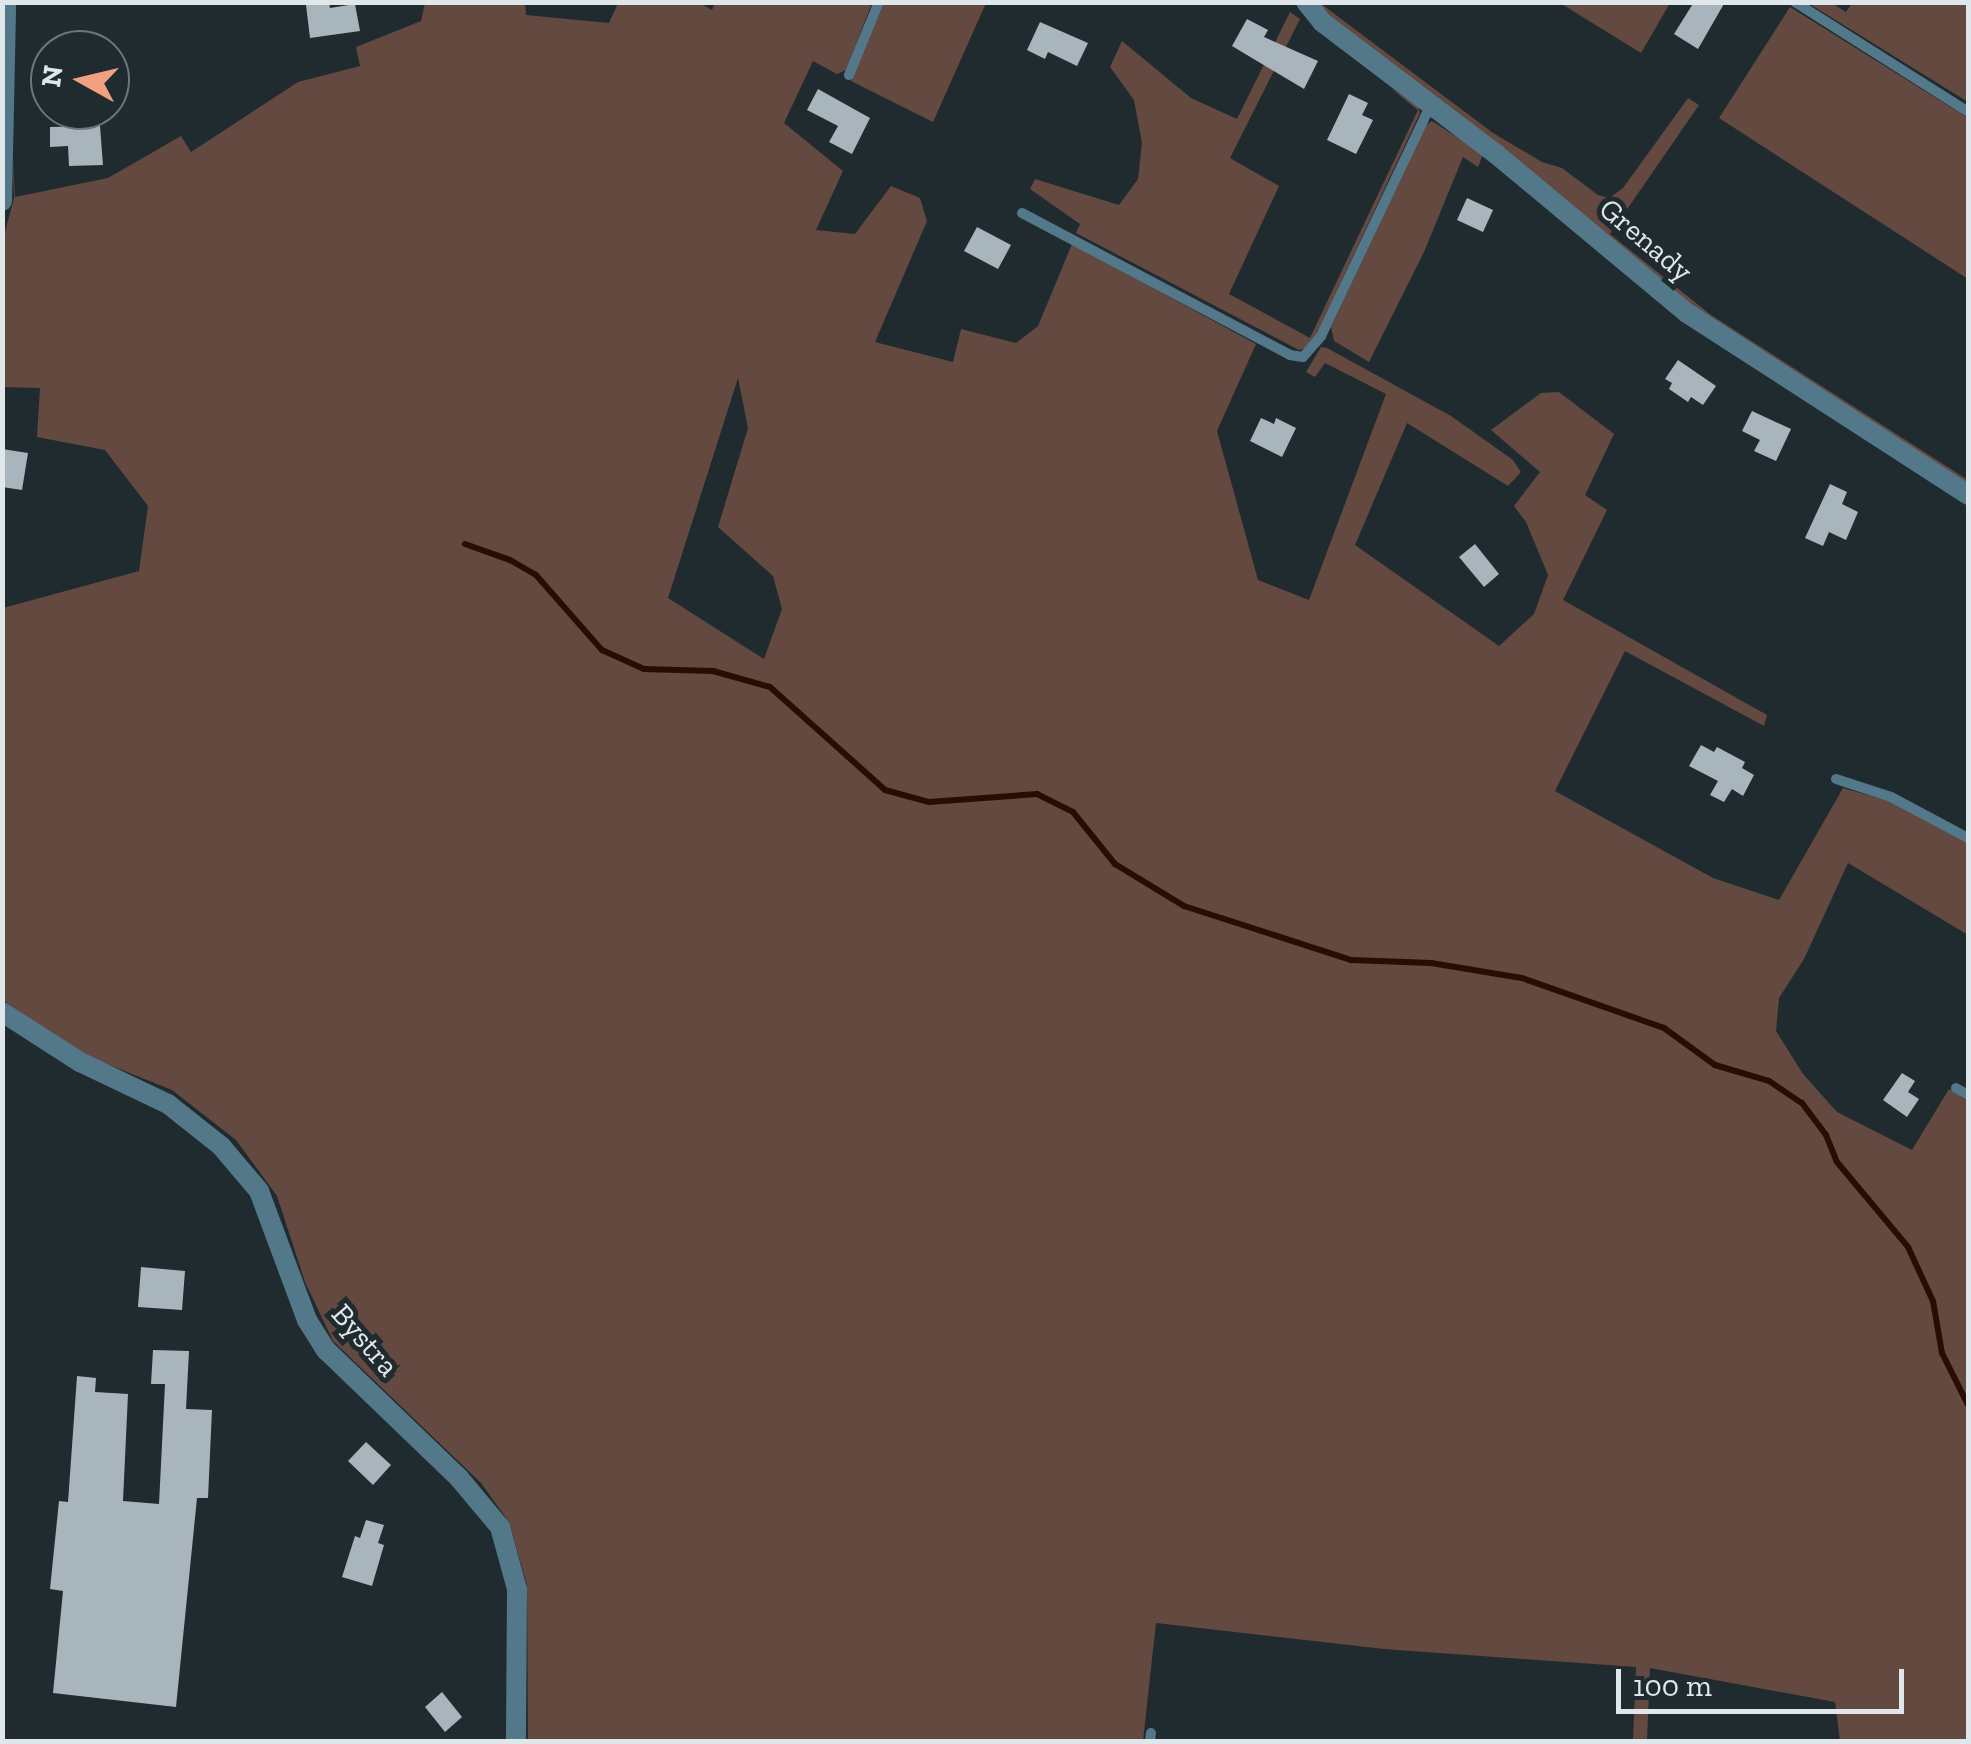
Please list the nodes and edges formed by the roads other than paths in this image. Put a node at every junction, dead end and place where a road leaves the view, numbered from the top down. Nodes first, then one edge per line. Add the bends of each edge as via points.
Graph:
1 (6, 2) edge
2 (880, 2) edge
3 (1306, 2) edge
4 (1795, 2) edge
5 (850, 75) dead end
6 (1430, 106) junction
7 (1968, 112) edge
8 (2, 201) edge
9 (1022, 213) dead end
10 (1968, 496) edge
11 (1836, 779) dead end
12 (1968, 838) edge
13 (2, 1012) edge
14 (1956, 1088) dead end
15 (1968, 1096) edge
16 (516, 1742) edge

1 - 8 street
2 - 5 lane
3 - 6 street, Grenady via 1322,22
4 - 7 lane
6 - 9 lane via 1321,336 1303,357
6 - 10 street, Grenady via 1687,313
11 - 12 lane via 1891,797
13 - 16 street, Bystra via 80,1062 168,1104 231,1156 259,1192 307,1320 326,1350 460,1478 500,1527 517,1589
14 - 15 lane

